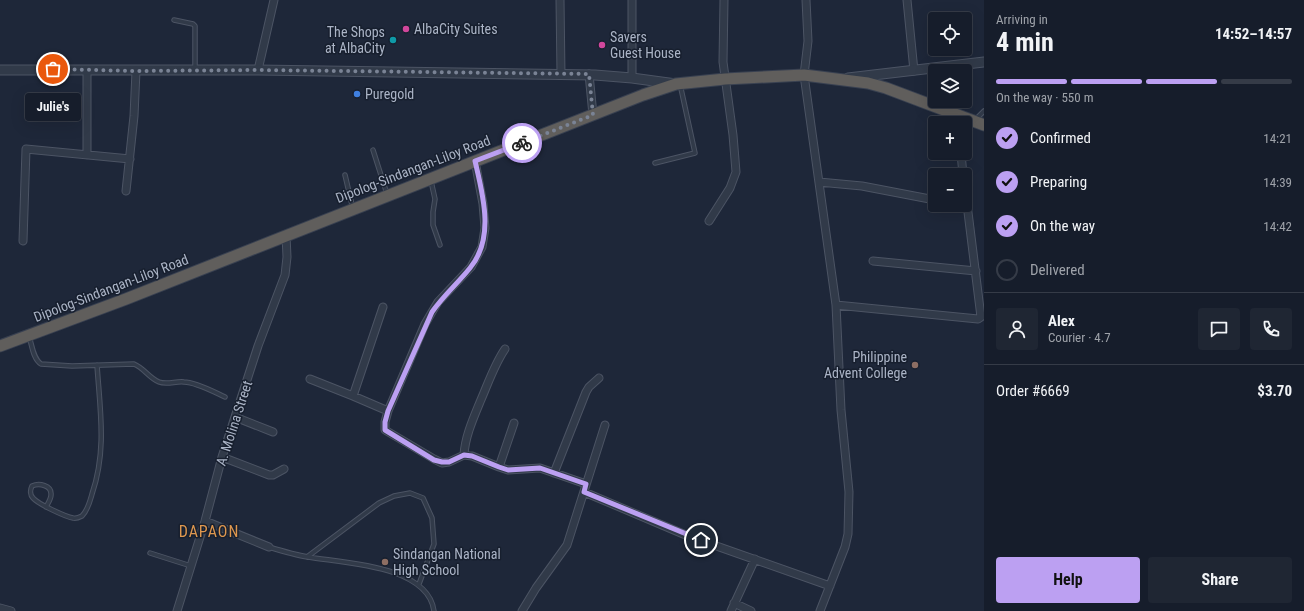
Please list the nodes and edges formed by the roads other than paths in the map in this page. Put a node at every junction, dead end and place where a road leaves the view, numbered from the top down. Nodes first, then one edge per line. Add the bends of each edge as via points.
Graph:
1 (274, 0) edge
2 (560, 0) edge
3 (632, 0) edge
4 (724, 0) edge
5 (806, 0) edge
6 (908, 0) edge
7 (174, 20) dead end
8 (984, 62) edge
9 (0, 70) edge
10 (87, 70) junction
11 (258, 70) junction
12 (136, 71) junction
13 (195, 71) junction
14 (914, 71) junction
15 (561, 74) junction
16 (589, 74) junction
17 (804, 75) junction
18 (632, 78) junction
19 (725, 79) junction
20 (837, 79) junction
21 (678, 83) junction
22 (984, 111) edge
23 (593, 115) junction
24 (952, 116) edge
25 (979, 123) edge
26 (373, 150) dead end
27 (87, 155) junction
28 (130, 159) junction
29 (475, 161) junction
30 (655, 163) dead end
31 (345, 175) dead end
32 (430, 178) junction
33 (819, 182) junction
34 (126, 191) dead end
35 (387, 195) junction
36 (928, 199) edge
37 (353, 209) junction
38 (968, 212) edge
39 (709, 221) dead end
40 (286, 235) junction
41 (23, 241) dead end
42 (440, 244) dead end
43 (873, 261) dead end
44 (976, 271) junction
45 (836, 305) junction
46 (383, 307) dead end
47 (29, 335) junction
48 (0, 346) edge
49 (505, 349) dead end
50 (97, 365) junction
51 (599, 378) dead end
52 (310, 379) dead end
53 (353, 396) junction
54 (225, 397) dead end
55 (388, 411) junction
56 (235, 417) junction
57 (514, 424) dead end
58 (605, 425) dead end
59 (273, 432) dead end
60 (464, 455) junction
61 (222, 457) junction
62 (499, 467) junction
63 (284, 469) dead end
64 (554, 473) junction
65 (586, 484) junction
66 (584, 492) junction
67 (46, 507) junction
68 (205, 521) junction
69 (269, 547) joint
70 (150, 553) dead end
71 (307, 557) junction
72 (755, 559) junction
73 (191, 566) junction
74 (419, 584) junction
75 (830, 586) junction
76 (734, 603) junction
77 (0, 608) edge
78 (11, 611) edge
79 (177, 611) edge
80 (434, 611) edge
81 (522, 611) edge
82 (731, 611) edge
83 (751, 611) edge
84 (820, 611) edge

1 - 11 street
2 - 15 street
3 - 18 street
4 - 19 street
5 - 17 street via 808,40
6 - 14 street
7 - 13 lane via 195,26
8 - 14 street
9 - 10 street
10 - 12 street
10 - 27 street
11 - 13 street
11 - 15 street
12 - 13 street
12 - 28 street
14 - 20 street
15 - 16 street
16 - 18 street
16 - 23 street
17 - 19 highway, Dipolog-Sindangan-Liloy Road
17 - 20 highway, Dipolog-Sindangan-Liloy Road
17 - 33 street
18 - 21 street
19 - 21 highway, Dipolog-Sindangan-Liloy Road
19 - 39 street via 736,172 730,188
20 - 24 highway, Dipolog-Sindangan-Liloy Road via 886,88
21 - 23 highway, Dipolog-Sindangan-Liloy Road
21 - 30 lane via 695,153
22 - 25 lane
23 - 29 highway, Dipolog-Sindangan-Liloy Road
26 - 35 lane
27 - 28 street
27 - 41 street via 26,149
28 - 34 street
29 - 32 highway, Dipolog-Sindangan-Liloy Road
29 - 55 street via 485,228 482,247 471,267 438,302 432,312
31 - 37 lane
32 - 35 highway, Dipolog-Sindangan-Liloy Road
32 - 42 lane via 435,200 433,225
33 - 36 street via 862,186
33 - 45 street
35 - 37 highway, Dipolog-Sindangan-Liloy Road
37 - 40 highway, Dipolog-Sindangan-Liloy Road
38 - 44 street
40 - 47 highway, Dipolog-Sindangan-Liloy Road
40 - 56 street, A. Molina Street via 285,275
43 - 44 street
44 - 45 street via 982,313 980,318
45 - 75 street via 849,492 848,534
46 - 53 street
47 - 48 highway, Dipolog-Sindangan-Liloy Road
47 - 50 lane via 36,358 41,364
49 - 60 street via 496,362 474,418
50 - 54 lane via 134,364 160,383 184,382
50 - 67 lane via 102,445 96,483 82,516 74,518
51 - 64 street via 586,392
52 - 53 street
53 - 55 street
55 - 60 street via 385,430 434,460 449,462
56 - 59 street
56 - 61 street, A. Molina Street
57 - 62 street
58 - 65 street
60 - 62 street via 480,458
61 - 63 street via 269,475
61 - 68 street, A. Molina Street
62 - 64 street via 508,470 540,468
64 - 65 street
65 - 66 street
66 - 72 street via 688,536
66 - 81 street via 567,545
67 - 67 lane via 33,498 30,492 32,486 39,484 51,490 51,498
68 - 69 street
68 - 73 street, A. Molina Street
69 - 71 lane
70 - 73 lane
71 - 74 lane via 373,566
71 - 74 lane via 379,503 394,496 410,493 423,498 432,518 434,544
72 - 75 street
72 - 76 street
73 - 79 street, A. Molina Street
74 - 80 lane via 432,601
75 - 84 street
76 - 82 street
76 - 83 street
77 - 78 street

